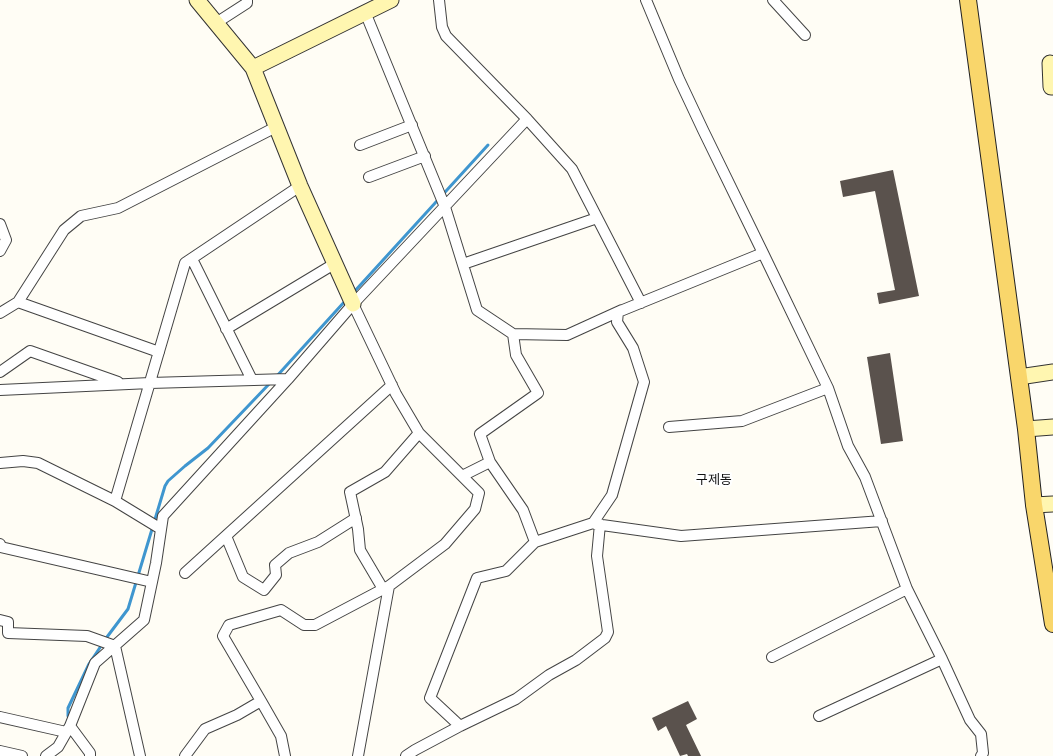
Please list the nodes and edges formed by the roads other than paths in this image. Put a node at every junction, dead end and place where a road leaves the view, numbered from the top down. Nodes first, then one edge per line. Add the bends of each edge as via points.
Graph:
1 (196, 0) edge
2 (247, 0) edge
3 (391, 0) edge
4 (439, 0) edge
5 (646, 0) edge
6 (773, 0) edge
7 (968, 0) edge
8 (365, 12) junction
9 (216, 23) junction
10 (805, 34) dead end
11 (1052, 63) edge
12 (253, 68) junction
13 (1053, 87) edge
14 (527, 119) junction
15 (412, 125) junction
16 (276, 127) junction
17 (360, 145) dead end
18 (425, 156) junction
19 (369, 177) dead end
20 (300, 186) junction
21 (445, 207) junction
22 (597, 218) junction
23 (0, 224) edge
24 (0, 251) edge
25 (763, 253) junction
26 (192, 259) junction
27 (334, 264) junction
28 (463, 264) junction
29 (351, 299) junction
30 (18, 302) junction
31 (641, 303) junction
32 (618, 312) junction
33 (0, 313) edge
34 (226, 329) junction
35 (513, 334) junction
36 (159, 352) junction
37 (0, 372) edge
38 (1053, 372) edge
39 (1019, 377) junction
40 (288, 379) junction
41 (252, 380) junction
42 (150, 383) junction
43 (124, 384) junction
44 (392, 385) junction
45 (828, 388) junction
46 (0, 390) edge
47 (669, 427) dead end
48 (1053, 427) edge
49 (1026, 429) junction
50 (419, 433) junction
51 (490, 462) junction
52 (0, 464) edge
53 (462, 476) junction
54 (115, 501) junction
55 (1053, 504) edge
56 (1034, 505) junction
57 (356, 518) junction
58 (882, 521) junction
59 (596, 524) junction
60 (161, 529) junction
61 (226, 536) junction
62 (535, 542) junction
63 (0, 544) edge
64 (185, 573) dead end
65 (152, 582) junction
66 (386, 587) junction
67 (907, 589) junction
68 (0, 620) edge
69 (1053, 624) edge
70 (115, 646) junction
71 (772, 657) dead end
72 (942, 659) junction
73 (261, 701) junction
74 (819, 716) dead end
75 (0, 717) edge
76 (460, 726) junction
77 (68, 729) junction
78 (0, 751) edge
79 (980, 755) edge
80 (22, 756) edge
81 (46, 756) edge
82 (90, 756) edge
83 (140, 756) edge
84 (185, 756) edge
85 (285, 756) edge
86 (358, 756) edge
87 (406, 756) edge

1 - 9 street
2 - 9 street via 247,3
3 - 8 street
4 - 14 street via 442,27 446,36
5 - 25 street via 689,101
6 - 10 street
7 - 39 main road
8 - 12 street
8 - 15 street
9 - 12 street
11 - 13 street
12 - 16 street
14 - 21 street
14 - 22 street via 572,169
15 - 17 street
15 - 18 street
16 - 20 street
16 - 30 street via 118,208 81,216 64,230
18 - 19 street
18 - 21 street
20 - 26 street
20 - 27 street
21 - 28 street
21 - 29 street
22 - 28 street
22 - 31 street
23 - 24 street via 6,240
25 - 31 street
25 - 45 street
26 - 34 street
26 - 36 street via 185,263
27 - 29 street
27 - 34 street
28 - 35 street via 477,310
29 - 40 street
29 - 44 street
30 - 33 street
30 - 36 street
31 - 32 street
32 - 35 street via 567,335
32 - 59 street via 616,322 633,348 644,382 612,495
34 - 41 street
35 - 51 street via 516,355 538,393 480,434
36 - 42 street
37 - 43 street via 30,351
38 - 39 street
39 - 49 main road
40 - 41 street
40 - 60 street via 163,516
41 - 42 street
42 - 43 street
42 - 54 street
43 - 46 street
44 - 50 street
44 - 61 street
45 - 47 street via 742,421
45 - 58 street via 848,446 865,477
48 - 49 street
49 - 56 main road
50 - 53 street
50 - 57 street via 385,472 350,492
51 - 53 street
51 - 62 street via 523,510
52 - 54 street via 24,461 38,463
53 - 66 street via 479,493 475,509 445,544
54 - 60 street
55 - 56 street
56 - 69 main road
57 - 61 street via 275,565 276,575 264,590 243,577
57 - 66 street via 360,550
58 - 59 street via 681,536
58 - 67 street
59 - 62 street
59 - 76 street via 596,556 608,632 606,638 516,698
60 - 65 street
61 - 64 street
62 - 76 street via 506,571 477,578 430,698
63 - 65 street
65 - 70 street via 144,620
66 - 73 street via 315,626 304,625 281,610 228,625 223,636
66 - 86 street
67 - 71 street
67 - 72 street
68 - 70 street via 8,622 8,633 87,636
70 - 77 street via 95,663
70 - 83 street
72 - 74 street
72 - 79 street via 970,720 981,734
73 - 84 street via 205,729
73 - 85 street via 281,736
75 - 77 street
76 - 87 street
77 - 81 street via 58,747
77 - 82 street
78 - 80 street

